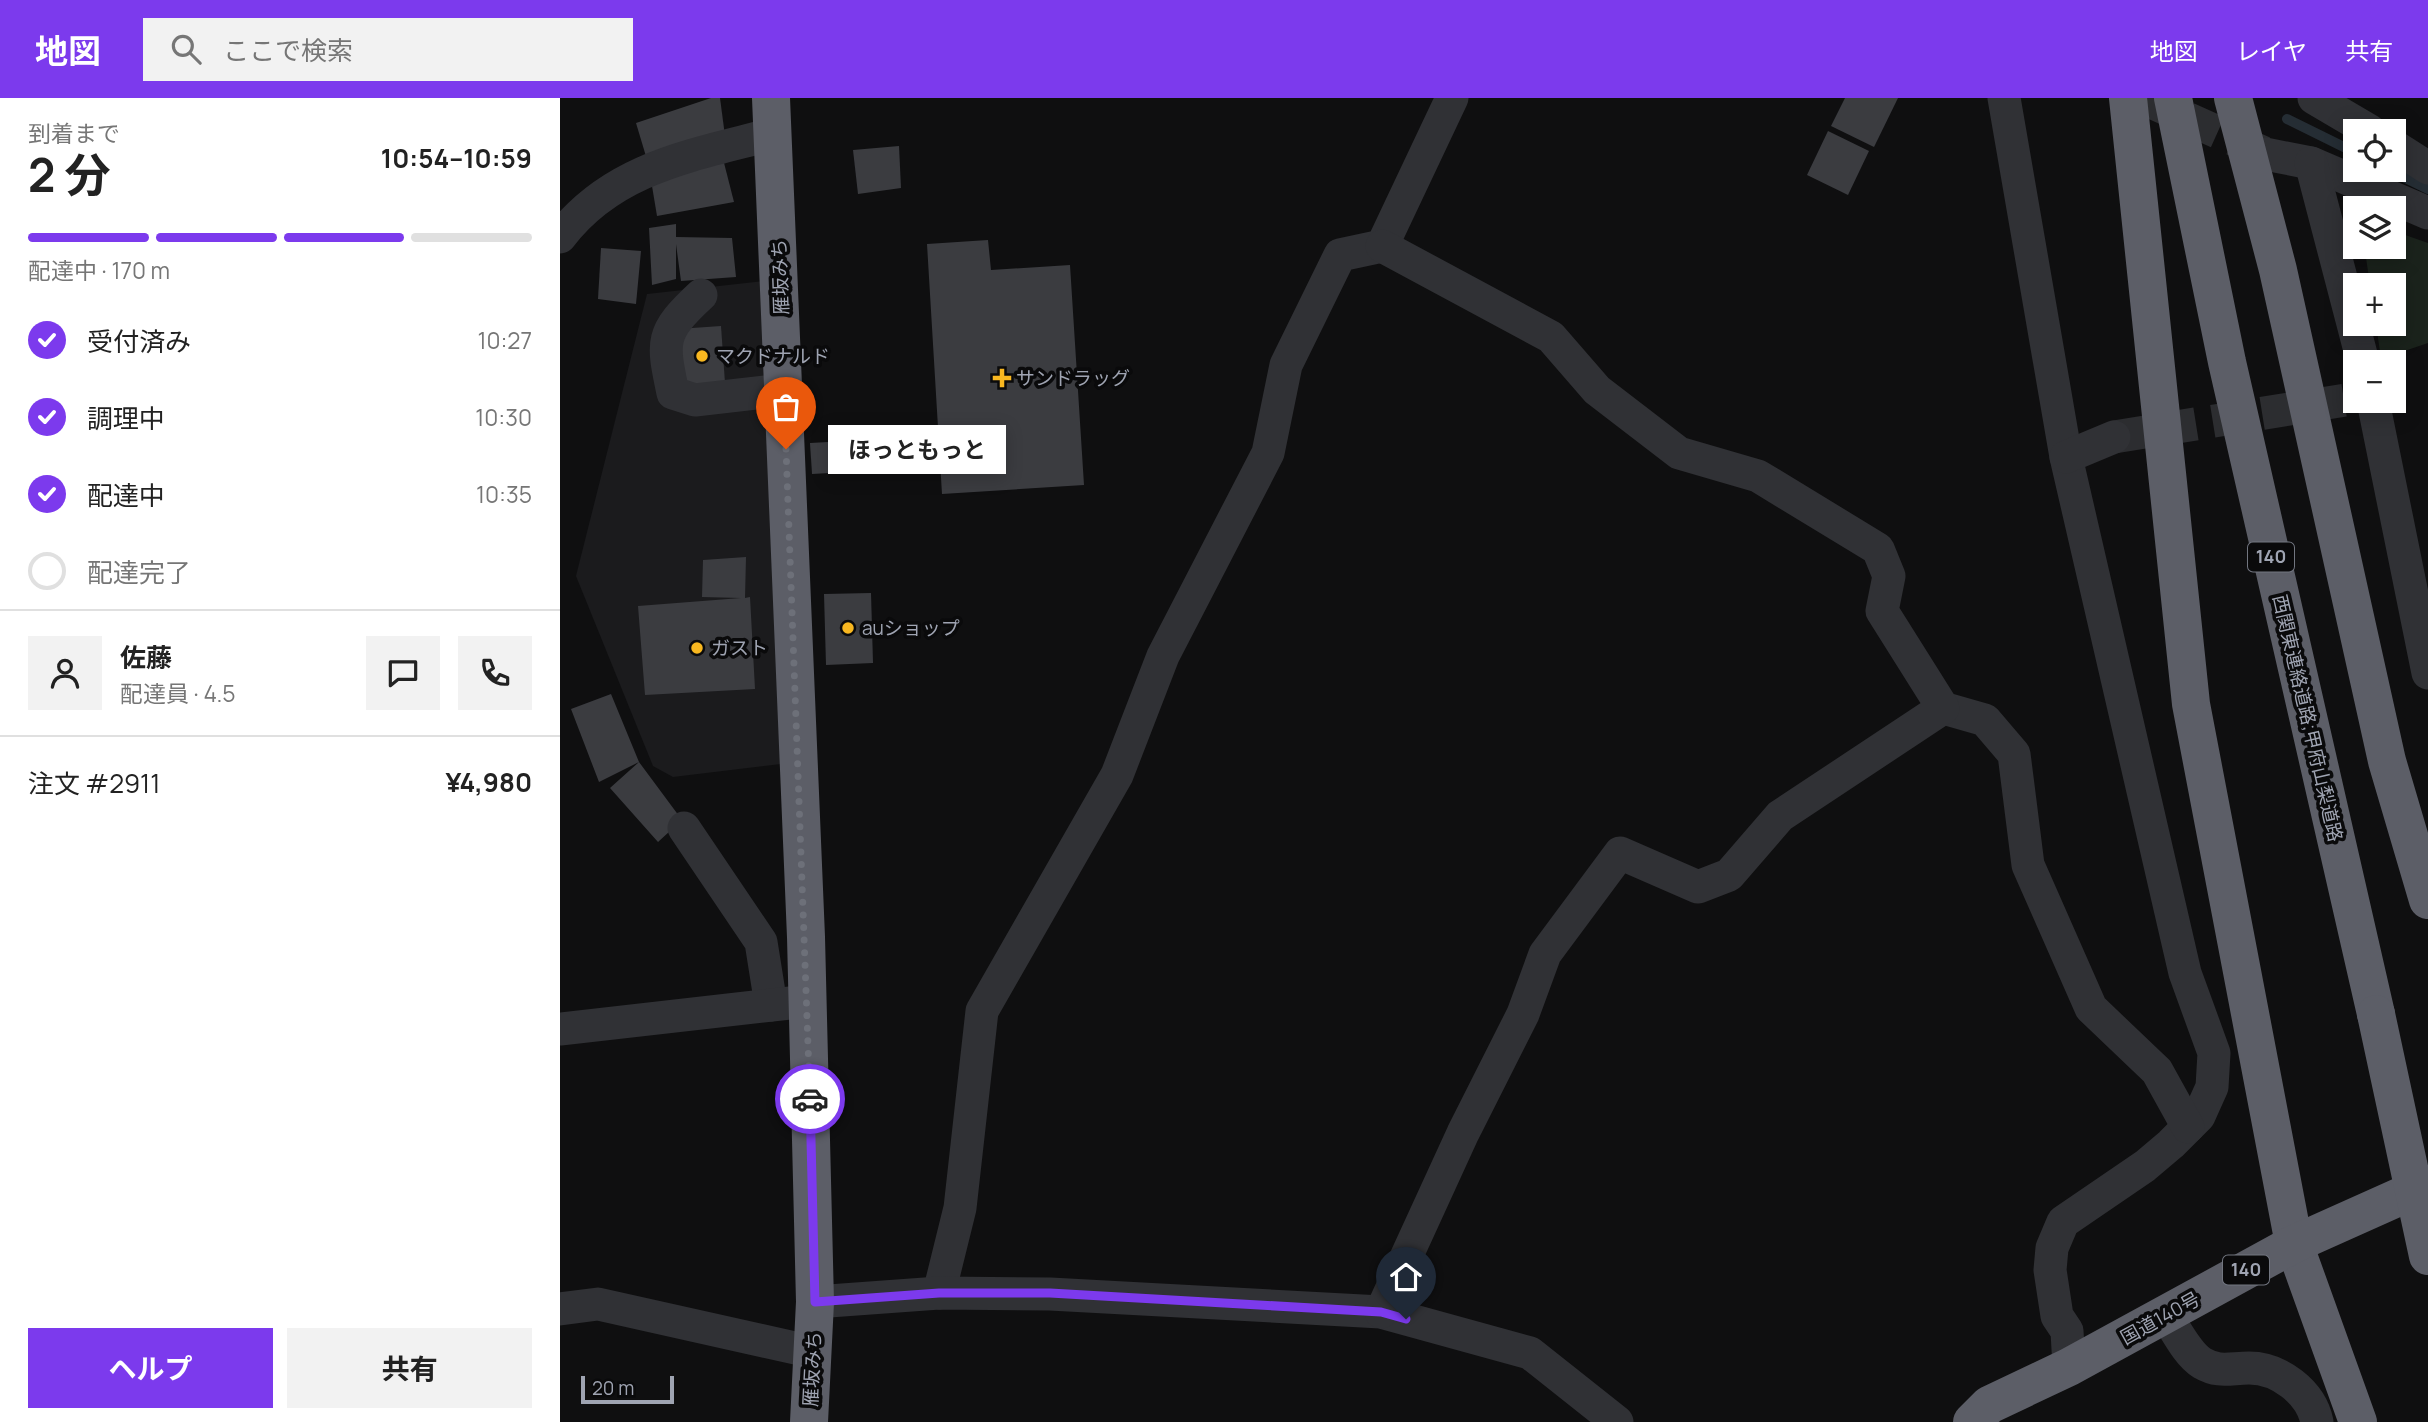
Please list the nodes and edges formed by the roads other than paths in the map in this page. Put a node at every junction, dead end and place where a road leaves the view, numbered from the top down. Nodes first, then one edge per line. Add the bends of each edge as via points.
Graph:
1 (1452, 98) edge
2 (2004, 98) edge
3 (2128, 98) edge
4 (2173, 98) edge
5 (2232, 98) edge
6 (2314, 98) edge
7 (772, 116) edge
8 (2350, 116) edge
9 (2265, 154) tunnel mouth
10 (2406, 154) edge
11 (2311, 163) junction
12 (2428, 168) edge
13 (2428, 213) edge
14 (560, 237) edge
15 (1382, 246) junction
16 (701, 295) dead end
17 (2360, 350) edge
18 (783, 390) junction
19 (2363, 413) edge
20 (2114, 438) tunnel mouth
21 (2066, 457) junction
22 (2428, 673) edge
23 (1943, 708) junction
24 (684, 828) dead end
25 (2428, 900) edge
26 (790, 1003) junction
27 (560, 1029) edge
28 (2188, 1127) junction
29 (2428, 1184) edge
30 (2294, 1244) junction
31 (2428, 1256) edge
32 (939, 1293) junction
33 (815, 1302) junction
34 (560, 1309) edge
35 (1381, 1312) junction
36 (2165, 1314) junction
37 (813, 1352) junction
38 (2070, 1367) junction
39 (809, 1422) edge
40 (1617, 1422) edge
41 (1972, 1422) edge
42 (2317, 1422) edge
43 (2358, 1422) edge

1 - 15 street
2 - 21 street
3 - 30 highway via 2190,704
4 - 31 highway, 西関東連絡道路;甲府山梨道路 / 140, bridge via 2227,362
5 - 25 highway via 2278,270 2386,761
6 - 8 street
7 - 14 street via 633,175 575,216
7 - 18 highway, 雁坂みち
9 - 11 street
10 - 12 street
11 - 13 street
11 - 17 street
15 - 23 street via 1551,337 1597,390 1679,453 1758,476 1878,549 1889,576 1882,611
15 - 32 street via 1340,256 1286,365 1268,453 1163,656 1117,775 982,1011 960,1208
16 - 18 street via 680,315 664,347 673,393 695,401
18 - 26 highway, 雁坂みち
19 - 22 street
20 - 21 street
21 - 28 street via 2185,974 2214,1053 2212,1087 2199,1116
23 - 28 street via 1985,720 2014,754 2028,865 2091,1008 2157,1071
23 - 35 street via 1780,816 1729,875 1698,887 1620,853 1545,954 1523,1014
24 - 26 street via 761,942
26 - 27 street
26 - 33 highway, 雁坂みち
28 - 38 street via 2145,1166 2063,1222 2052,1248 2050,1270 2057,1316 2067,1331
29 - 30 highway, 国道140号 / 140
30 - 36 highway, 国道140号 / 140
30 - 43 highway
32 - 33 street
32 - 35 street via 1050,1293
33 - 37 highway, 雁坂みち
34 - 37 street via 598,1304
35 - 40 street via 1530,1353
36 - 38 highway, 国道140号 / 140
36 - 42 street via 2199,1361 2220,1371 2250,1368 2277,1374 2298,1388
37 - 39 highway, 雁坂みち
38 - 41 highway, 国道140号 / 140 via 1989,1405

